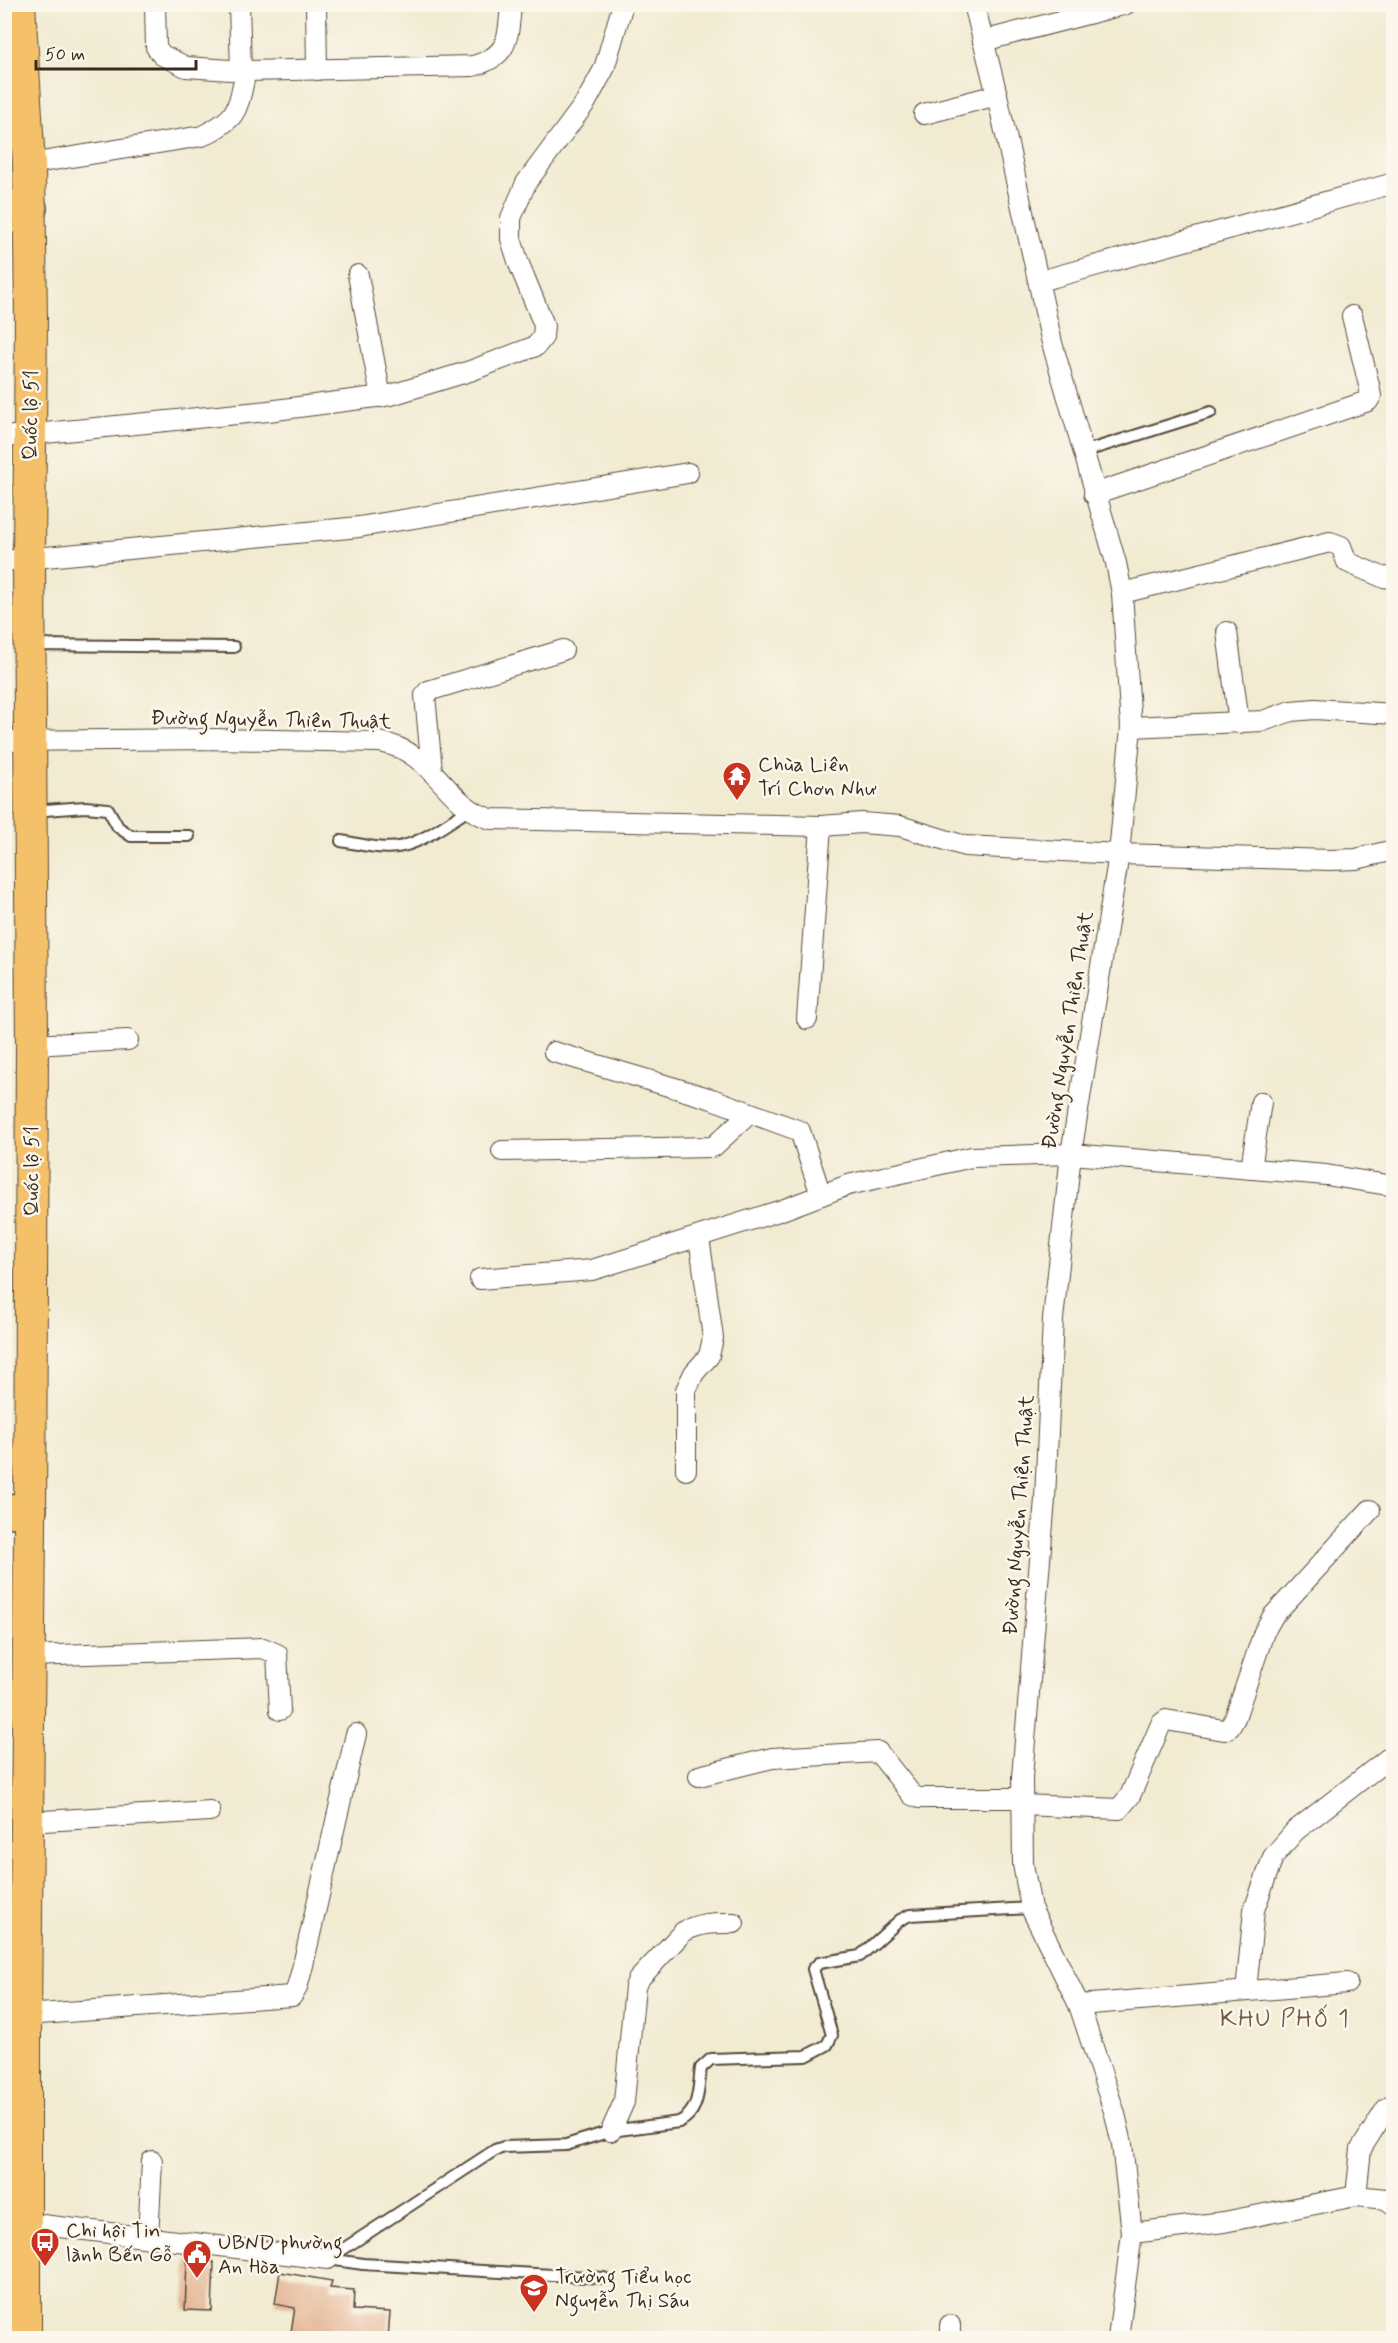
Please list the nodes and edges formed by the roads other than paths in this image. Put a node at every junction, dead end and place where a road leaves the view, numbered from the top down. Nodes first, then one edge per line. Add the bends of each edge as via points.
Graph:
1 (19, 4) edge
2 (155, 4) edge
3 (239, 4) edge
4 (316, 4) edge
5 (511, 4) edge
6 (623, 4) edge
7 (974, 4) edge
8 (1126, 4) edge
9 (983, 41) junction
10 (317, 70) junction
11 (243, 71) junction
12 (997, 95) junction
13 (924, 114) dead end
14 (29, 164) junction
15 (1394, 183) edge
16 (17, 207) edge
17 (358, 275) dead end
18 (1040, 281) junction
19 (1352, 316) dead end
20 (381, 397) junction
21 (1211, 412) dead end
22 (17, 436) edge
23 (1083, 452) junction
24 (688, 473) dead end
25 (1094, 494) junction
26 (17, 560) edge
27 (1394, 579) edge
28 (1122, 593) junction
29 (1227, 632) dead end
30 (29, 645) junction
31 (234, 647) dead end
32 (563, 650) dead end
33 (1394, 714) edge
34 (1239, 723) junction
35 (1131, 727) junction
36 (17, 741) edge
37 (432, 771) junction
38 (470, 809) junction
39 (31, 811) junction
40 (821, 826) junction
41 (189, 836) dead end
42 (341, 841) dead end
43 (1394, 850) edge
44 (1119, 854) junction
45 (807, 1019) dead end
46 (128, 1040) dead end
47 (32, 1045) junction
48 (554, 1052) dead end
49 (1261, 1102) dead end
50 (750, 1113) junction
51 (502, 1151) dead end
52 (1071, 1154) junction
53 (1251, 1169) junction
54 (1394, 1186) edge
55 (821, 1195) junction
56 (699, 1237) junction
57 (480, 1280) dead end
58 (686, 1470) dead end
59 (17, 1510) edge
60 (1370, 1510) dead end
61 (28, 1656) junction
62 (280, 1710) dead end
63 (356, 1734) dead end
64 (1394, 1754) edge
65 (699, 1776) dead end
66 (1022, 1802) junction
67 (210, 1811) dead end
68 (27, 1822) junction
69 (1031, 1908) junction
70 (734, 1923) dead end
71 (1347, 1983) dead end
72 (1246, 1991) junction
73 (1079, 2005) junction
74 (15, 2016) edge
75 (1394, 2104) edge
76 (611, 2131) junction
77 (152, 2161) dead end
78 (1356, 2196) junction
79 (1394, 2205) edge
80 (26, 2223) junction
81 (1132, 2233) junction
82 (148, 2238) junction
83 (328, 2259) junction
84 (604, 2278) dead end
85 (15, 2303) edge
86 (25, 2338) edge
87 (1118, 2338) edge

1 - 14 main road, Quốc lộ 51
2 - 11 street via 156,47 162,55 186,67
3 - 11 street
4 - 10 street
5 - 10 street via 509,32 502,52 489,61 473,66
6 - 20 street via 604,69 586,102 526,183 511,218 511,239 544,325 543,337 536,346 470,371
7 - 9 street
8 - 9 street
9 - 12 street
10 - 11 street
11 - 14 street via 237,112 222,126 202,136
12 - 13 street
12 - 18 street
14 - 16 main road, Quốc lộ 51
15 - 18 street
16 - 22 main road, Quốc lộ 51
17 - 20 street
18 - 23 street via 1052,343
19 - 25 street via 1371,396 1368,400
20 - 22 street
21 - 23 lane
22 - 26 main road, Quốc lộ 51
23 - 25 street
24 - 26 street via 359,527
25 - 28 street
26 - 30 main road, Quốc lộ 51
27 - 28 street via 1347,562 1341,546 1330,542
28 - 35 street
29 - 34 street
30 - 31 lane
30 - 36 main road, Quốc lộ 51
32 - 37 street via 428,691 425,695
33 - 34 street via 1315,709
34 - 35 street
35 - 44 street
36 - 37 street, Đường Nguyễn Thiện Thuật via 379,742 398,745
36 - 39 main road, Quốc lộ 51
37 - 38 street, Đường Nguyễn Thiện Thuật
38 - 40 street, Đường Nguyễn Thiện Thuật via 475,814 509,821
38 - 42 lane via 402,847
39 - 41 lane via 108,809 118,827 131,836
39 - 47 main road, Quốc lộ 51
40 - 44 street, Đường Nguyễn Thiện Thuật via 900,826 965,846
40 - 45 street
43 - 44 street via 1331,860
44 - 52 street, Đường Nguyễn Thiện Thuật
46 - 47 street
47 - 59 main road, Quốc lộ 51
48 - 50 street
49 - 53 street
50 - 51 street via 713,1147
50 - 55 street via 800,1131
52 - 53 street
52 - 55 street via 972,1157 848,1185
52 - 66 street, Đường Nguyễn Thiện Thuật via 1053,1319 1045,1499
53 - 54 street
55 - 56 street
56 - 57 street via 592,1270
56 - 58 street via 713,1338 709,1356 686,1390
59 - 61 main road, Quốc lộ 51
60 - 66 street via 1273,1616 1230,1727 1224,1730 1166,1720 1130,1796 1119,1809
61 - 62 street via 263,1648 277,1654
61 - 68 main road, Quốc lộ 51
63 - 74 street via 303,1965 292,1995
64 - 72 street via 1295,1831 1272,1857 1254,1910
65 - 66 street via 772,1758 878,1752 912,1795 919,1798
66 - 69 street, Đường Nguyễn Thiện Thuật via 1023,1864
67 - 68 street
68 - 74 main road, Quốc lộ 51
69 - 73 street, Đường Nguyễn Thiện Thuật
69 - 76 lane via 910,1915 860,1956 819,1963 813,1972 832,2035 827,2045 799,2056 711,2059 701,2068 696,2105 689,2117
70 - 76 street via 700,1923 691,1927 638,1980 624,2102
71 - 72 street
72 - 73 street
73 - 81 street, Đường Nguyễn Thiện Thuật via 1116,2114
74 - 80 main road, Quốc lộ 51
75 - 78 street via 1386,2109 1361,2149
76 - 83 lane via 566,2145 495,2150
77 - 82 street
78 - 79 street via 1379,2198
78 - 81 street via 1224,2222
80 - 82 street
80 - 85 main road, Quốc lộ 51
81 - 87 street, Đường Nguyễn Thiện Thuật
82 - 83 street
83 - 84 lane
85 - 86 main road, Quốc lộ 51

